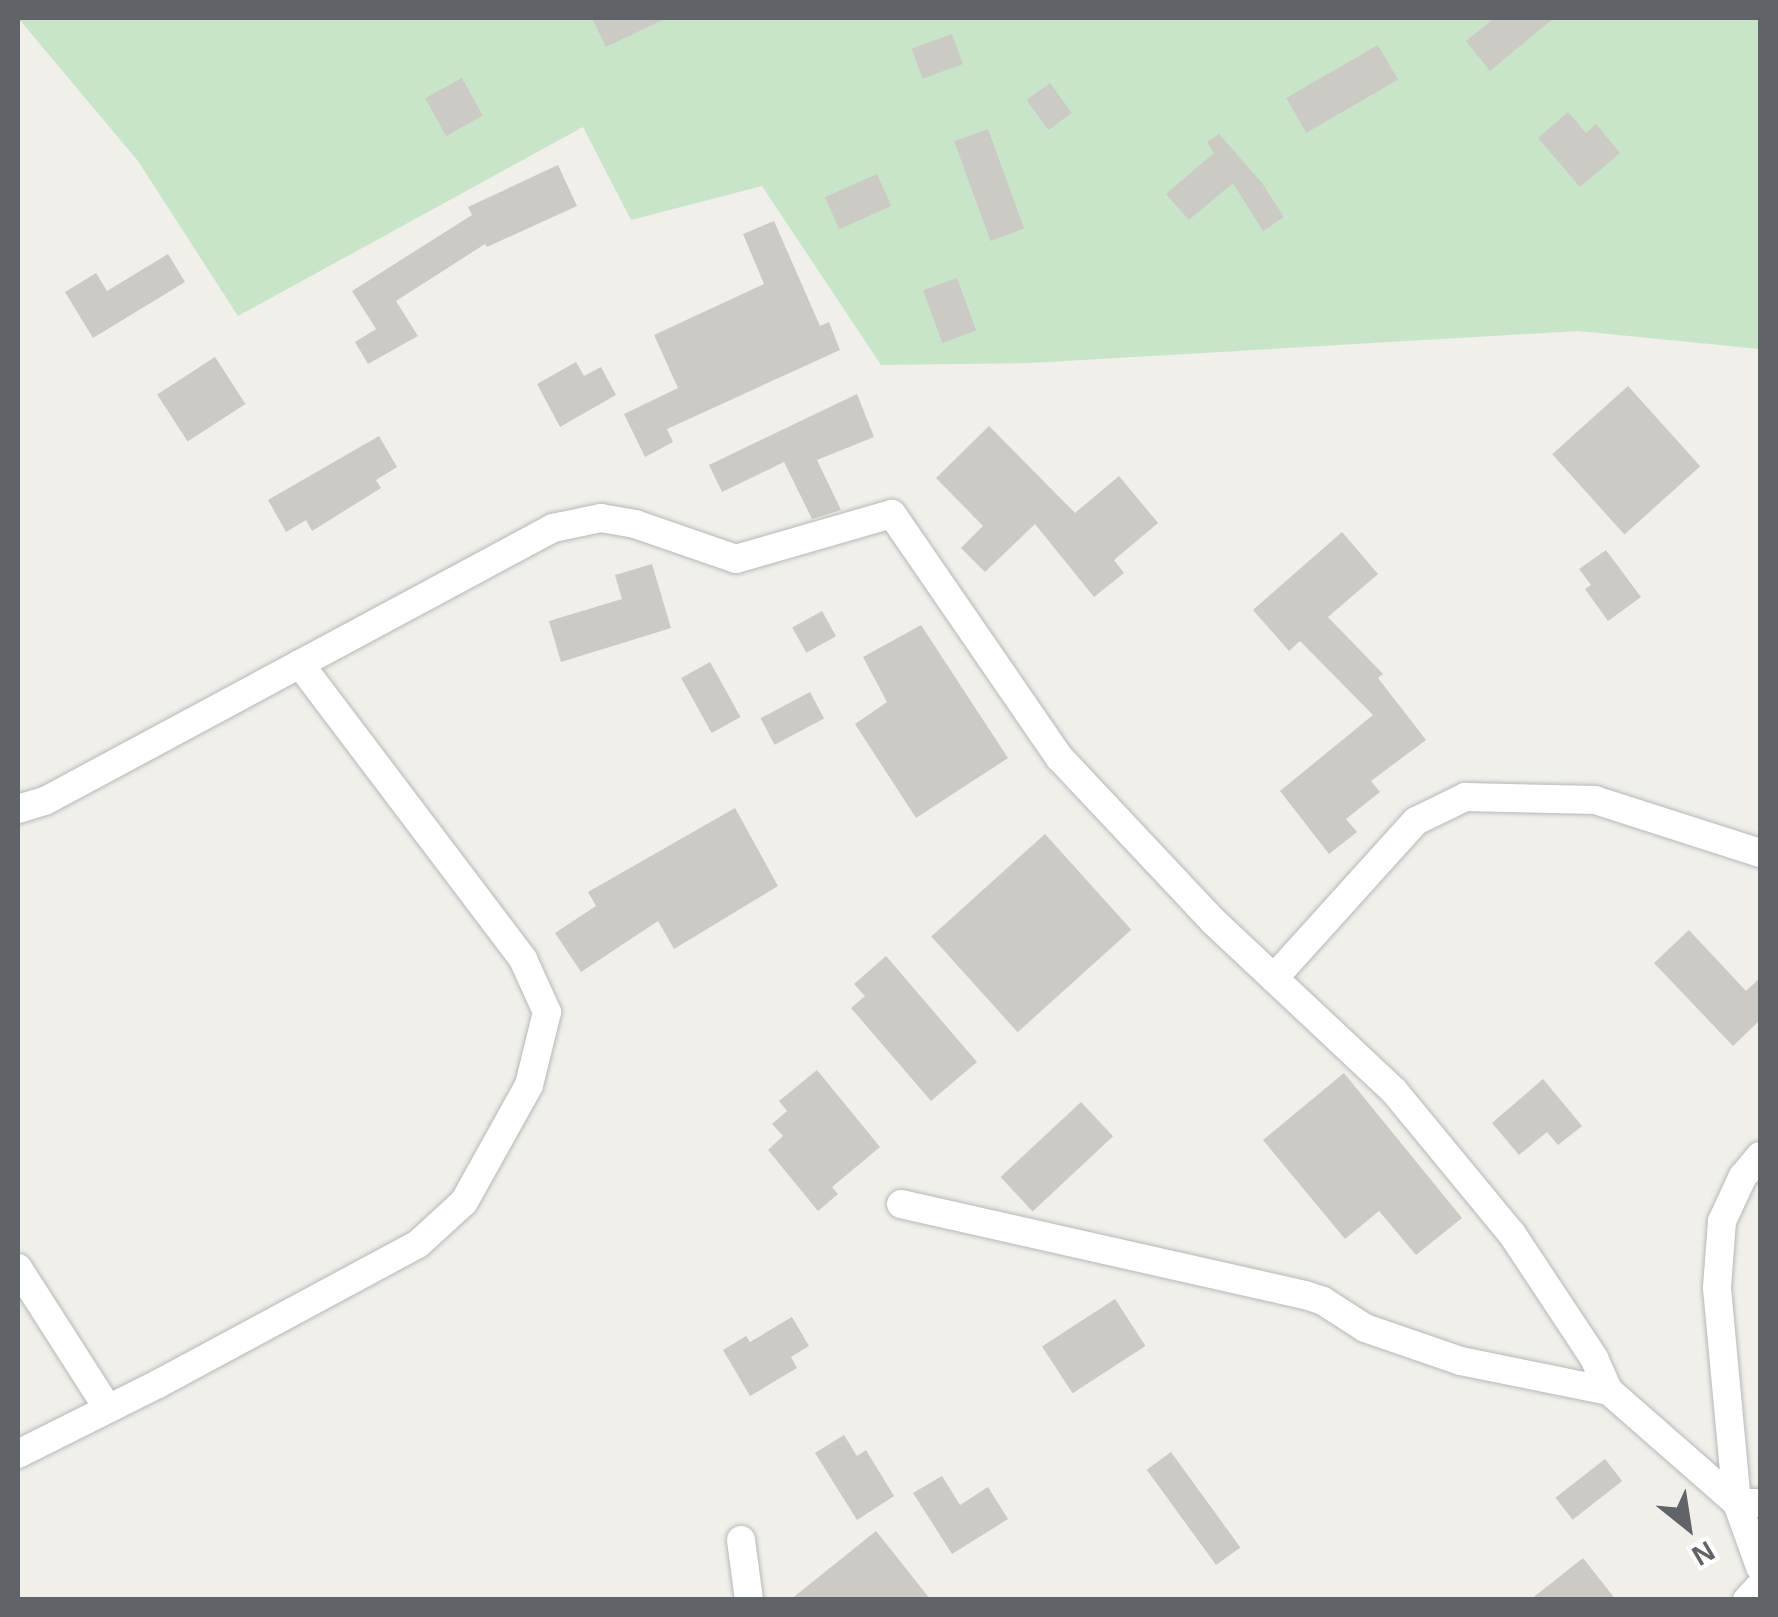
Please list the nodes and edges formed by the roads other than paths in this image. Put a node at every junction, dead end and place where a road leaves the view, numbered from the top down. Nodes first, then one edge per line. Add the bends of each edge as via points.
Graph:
1 (300, 664) junction
2 (18, 809) edge
3 (1760, 853) edge
4 (1274, 978) junction
5 (1760, 1156) edge
6 (900, 1204) dead end
7 (18, 1268) edge
8 (1609, 1391) junction
9 (108, 1409) junction
10 (18, 1454) edge
11 (1749, 1503) edge
12 (741, 1540) dead end
13 (1760, 1566) edge
14 (1760, 1586) edge
15 (749, 1600) edge
16 (1747, 1600) edge

1 - 2 street via 45,801
1 - 4 street via 553,528 601,518 736,559 892,514 1060,758
1 - 9 street via 524,959 548,1012 529,1085 464,1202 418,1244
3 - 4 street via 1595,800 1465,797 1416,822
4 - 8 street via 1394,1091 1512,1234
5 - 11 street via 1722,1221 1717,1288
6 - 8 street via 1305,1295 1365,1328 1461,1361
7 - 9 street
8 - 11 street
9 - 10 street
11 - 13 street
12 - 15 street
14 - 16 street

